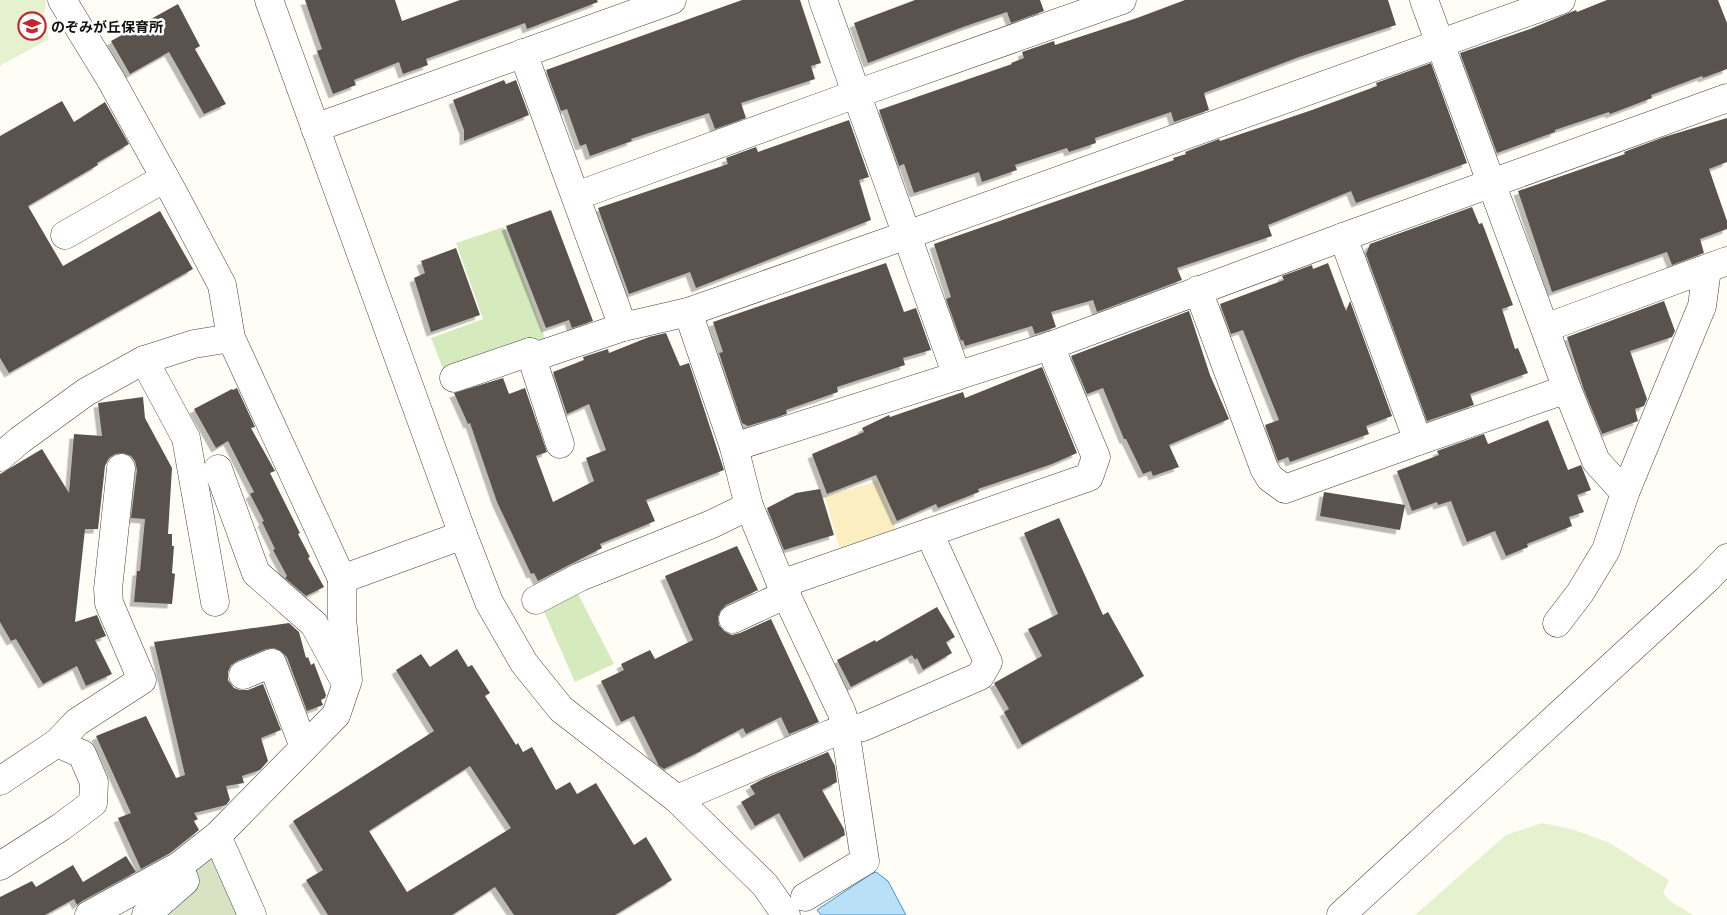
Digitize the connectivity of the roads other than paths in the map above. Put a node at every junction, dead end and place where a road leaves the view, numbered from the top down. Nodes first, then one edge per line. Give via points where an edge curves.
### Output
1 (62, 0) edge
2 (269, 0) edge
3 (672, 0) edge
4 (823, 0) edge
5 (1122, 0) edge
6 (1424, 0) edge
7 (1561, 0) edge
8 (1440, 44) junction
9 (523, 53) junction
10 (856, 94) junction
11 (1727, 98) edge
12 (315, 128) junction
13 (166, 178) junction
14 (1492, 184) junction
15 (576, 196) junction
16 (65, 235) dead end
17 (907, 235) junction
18 (1343, 237) junction
19 (1717, 265) edge
20 (1198, 290) junction
21 (688, 312) junction
22 (624, 327) junction
23 (1545, 328) junction
24 (231, 338) junction
25 (1050, 346) junction
26 (530, 352) junction
27 (144, 360) junction
28 (957, 376) junction
29 (454, 378) dead end
30 (1567, 390) junction
31 (1418, 441) junction
32 (560, 444) dead end
33 (734, 447) junction
34 (0, 457) edge
35 (121, 468) dead end
36 (218, 469) dead end
37 (1625, 493) junction
38 (750, 506) junction
39 (930, 533) junction
40 (463, 534) junction
41 (1727, 558) edge
42 (342, 579) junction
43 (784, 589) junction
44 (536, 600) dead end
45 (215, 602) dead end
46 (733, 619) dead end
47 (1557, 623) dead end
48 (243, 675) dead end
49 (346, 684) junction
50 (846, 729) junction
51 (57, 743) junction
52 (304, 747) junction
53 (0, 781) edge
54 (677, 799) junction
55 (217, 836) junction
56 (0, 866) edge
57 (179, 866) junction
58 (786, 909) edge
59 (88, 915) edge
60 (146, 915) edge
61 (252, 915) edge
62 (1341, 915) edge

1 - 13 street
2 - 12 street
3 - 9 street
4 - 10 street
5 - 10 street
6 - 8 street
7 - 8 street
8 - 14 street
8 - 17 street
9 - 12 street
9 - 15 street
10 - 15 street
10 - 17 street
11 - 14 street
12 - 40 street
13 - 16 street
13 - 24 street via 222,285
14 - 18 street
14 - 23 street
15 - 22 street
17 - 21 street
17 - 28 street
18 - 20 street
18 - 31 street
19 - 23 street
19 - 37 street
20 - 25 street
20 - 31 street via 1264,468 1277,484 1286,489
21 - 22 street
21 - 33 street
22 - 26 street via 537,356
23 - 30 street
24 - 27 street via 194,344
24 - 42 street
25 - 28 street
25 - 39 street via 1096,457 1089,477
26 - 29 street
26 - 32 street
27 - 34 street via 86,392
27 - 45 street via 186,438
28 - 33 street
30 - 31 street
30 - 37 street via 1596,461
33 - 38 street
35 - 51 street via 108,589 110,603 142,680 78,722
36 - 49 street via 256,573 314,624
37 - 47 street via 1606,550
38 - 43 street
38 - 44 street via 580,577
39 - 43 street
39 - 50 street via 988,662 980,676 863,727
40 - 42 street
40 - 54 street via 494,609 524,663 561,709
41 - 62 street
42 - 49 street
43 - 46 street
43 - 50 street via 842,713
48 - 52 street via 272,663
49 - 52 street via 336,715
50 - 54 street
50 - 58 street via 865,861
51 - 53 street
51 - 56 street via 82,754 94,782 93,803
52 - 55 street
54 - 58 street
55 - 57 street
55 - 61 street
57 - 59 street
57 - 60 street via 186,881

